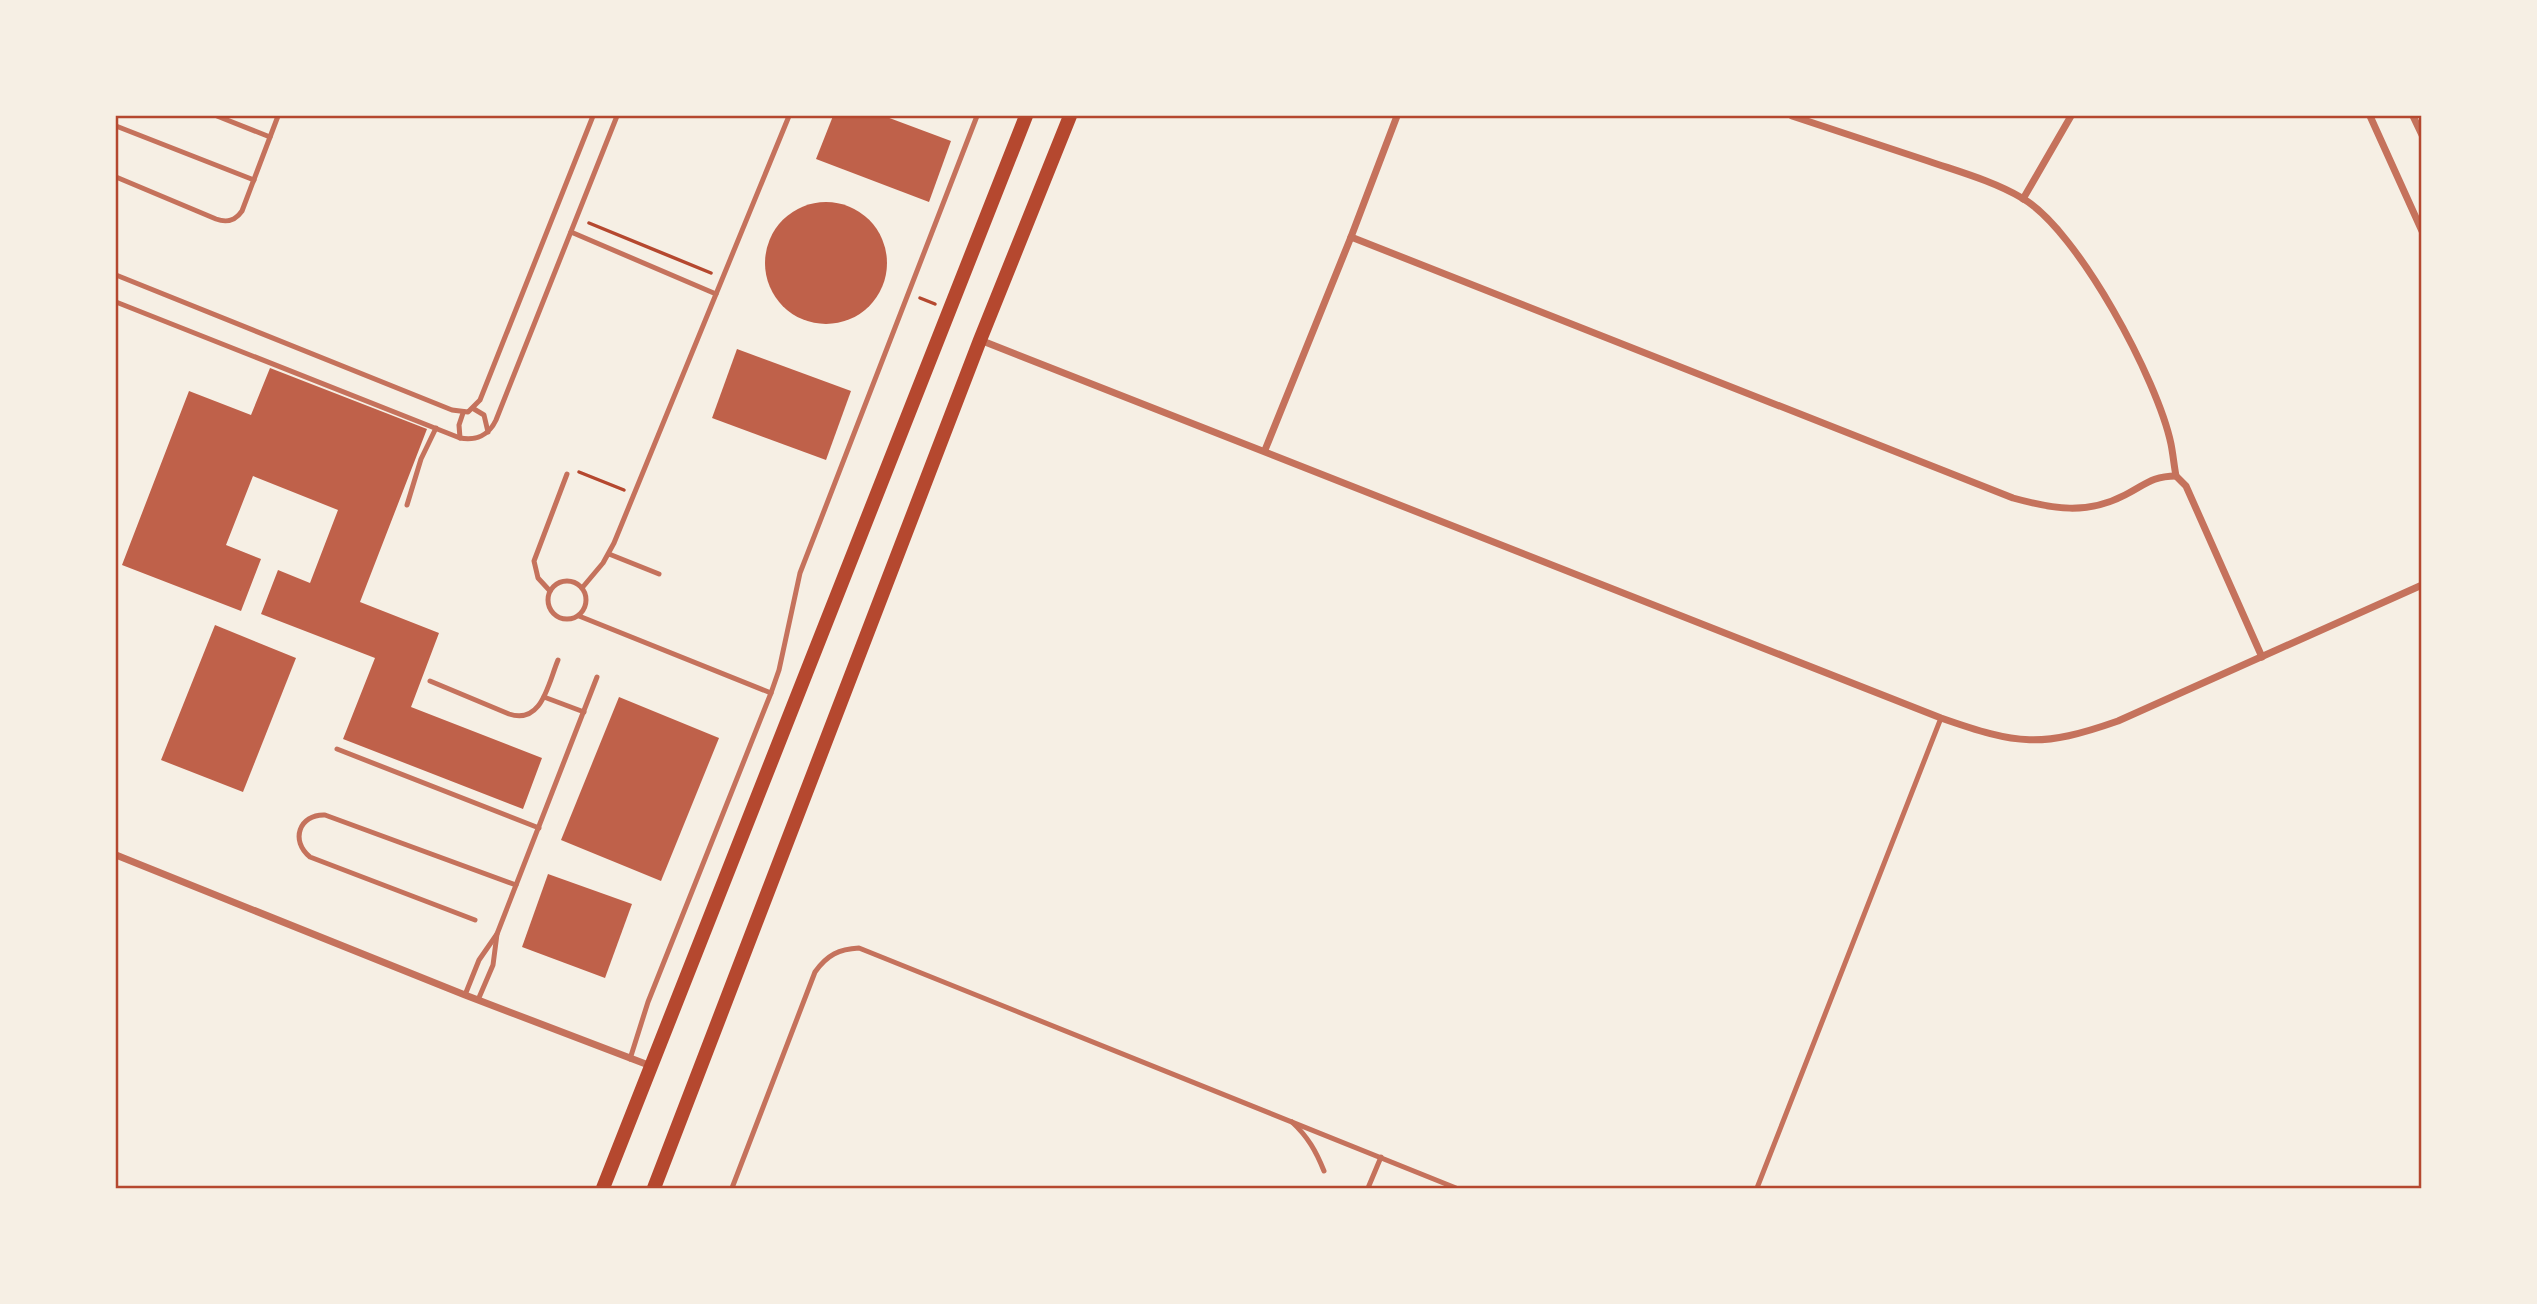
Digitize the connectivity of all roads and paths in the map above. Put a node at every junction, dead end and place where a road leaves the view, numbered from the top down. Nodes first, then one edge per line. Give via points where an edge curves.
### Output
1 (217, 116) edge
2 (278, 116) edge
3 (593, 116) edge
4 (617, 116) edge
5 (789, 116) edge
6 (977, 116) edge
7 (1026, 116) edge
8 (1070, 116) edge
9 (1397, 116) edge
10 (1792, 116) edge
11 (2071, 116) edge
12 (2370, 116) edge
13 (2413, 116) edge
14 (116, 125) edge
15 (2421, 135) edge
16 (271, 137) junction
17 (116, 177) edge
18 (254, 180) junction
19 (2023, 199) junction
20 (593, 212) dead end
21 (2421, 231) edge
22 (571, 232) junction
23 (1352, 237) junction
24 (714, 274) dead end
25 (116, 275) edge
26 (716, 294) junction
27 (908, 294) junction
28 (116, 302) edge
29 (949, 310) junction
30 (980, 340) junction
31 (474, 409) junction
32 (463, 413) junction
33 (436, 428) junction
34 (488, 432) junction
35 (460, 438) junction
36 (1265, 450) junction
37 (567, 474) joint
38 (2176, 476) junction
39 (635, 494) junction
40 (407, 505) dead end
41 (609, 554) junction
42 (659, 574) dead end
43 (2421, 585) edge
44 (582, 589) junction
45 (550, 591) junction
46 (579, 616) junction
47 (2262, 657) junction
48 (558, 660) dead end
49 (597, 677) dead end
50 (430, 681) dead end
51 (771, 693) junction
52 (544, 697) junction
53 (584, 712) junction
54 (1941, 718) junction
55 (337, 749) dead end
56 (539, 828) junction
57 (116, 855) edge
58 (516, 885) junction
59 (475, 920) dead end
60 (497, 934) junction
61 (465, 995) junction
62 (478, 1000) junction
63 (630, 1059) junction
64 (651, 1066) junction
65 (1290, 1120) junction
66 (1381, 1157) junction
67 (1324, 1171) dead end
68 (603, 1188) edge
69 (654, 1188) edge
70 (732, 1188) edge
71 (1368, 1188) edge
72 (1456, 1188) edge
73 (1758, 1188) edge

1 - 16 lane
2 - 16 lane
3 - 31 lane
4 - 22 lane
5 - 26 lane
6 - 27 lane
7 - 29 main road
8 - 30 main road
9 - 23 street
10 - 19 street via 1982,180
11 - 19 street
12 - 21 street
13 - 15 street
14 - 18 lane
16 - 18 lane
17 - 18 lane via 223,221 238,218
19 - 38 street via 2069,240 2089,269 2151,386 2171,443
20 - 24 path via 589,223
22 - 26 lane
22 - 34 lane
23 - 36 street
23 - 38 street via 2013,498 2050,508 2086,508 2123,497 2160,476
25 - 32 lane
26 - 39 lane
27 - 29 path
27 - 51 lane via 800,573
28 - 33 lane
29 - 64 main road
30 - 36 street
30 - 69 main road
31 - 32 lane
31 - 34 lane via 484,415
32 - 35 lane
33 - 35 lane
33 - 40 lane
34 - 35 lane via 475,439
36 - 54 street
37 - 39 path via 570,468
37 - 45 lane via 534,561 538,578
38 - 47 street via 2186,486
39 - 41 lane
41 - 42 lane
41 - 44 lane
43 - 47 street
44 - 45 lane via 576,583 562,582
44 - 46 lane via 586,603
45 - 46 lane via 548,606 557,617
46 - 51 lane
47 - 54 street via 2118,721 2067,738 2002,738
48 - 52 lane
49 - 53 lane
50 - 52 lane via 522,717 533,713
51 - 63 lane via 648,1002
52 - 53 lane
53 - 56 lane
54 - 73 lane
55 - 56 lane
56 - 58 lane
57 - 61 street
58 - 59 lane via 325,815 311,817 301,826 300,847 310,857
58 - 60 lane
60 - 61 lane via 479,960
60 - 62 lane via 493,965
61 - 62 street
62 - 63 street
63 - 64 street
64 - 68 main road
65 - 66 lane
65 - 67 lane via 1311,1143
65 - 70 lane via 872,952 846,949 823,961 816,972
66 - 71 lane
66 - 72 lane

